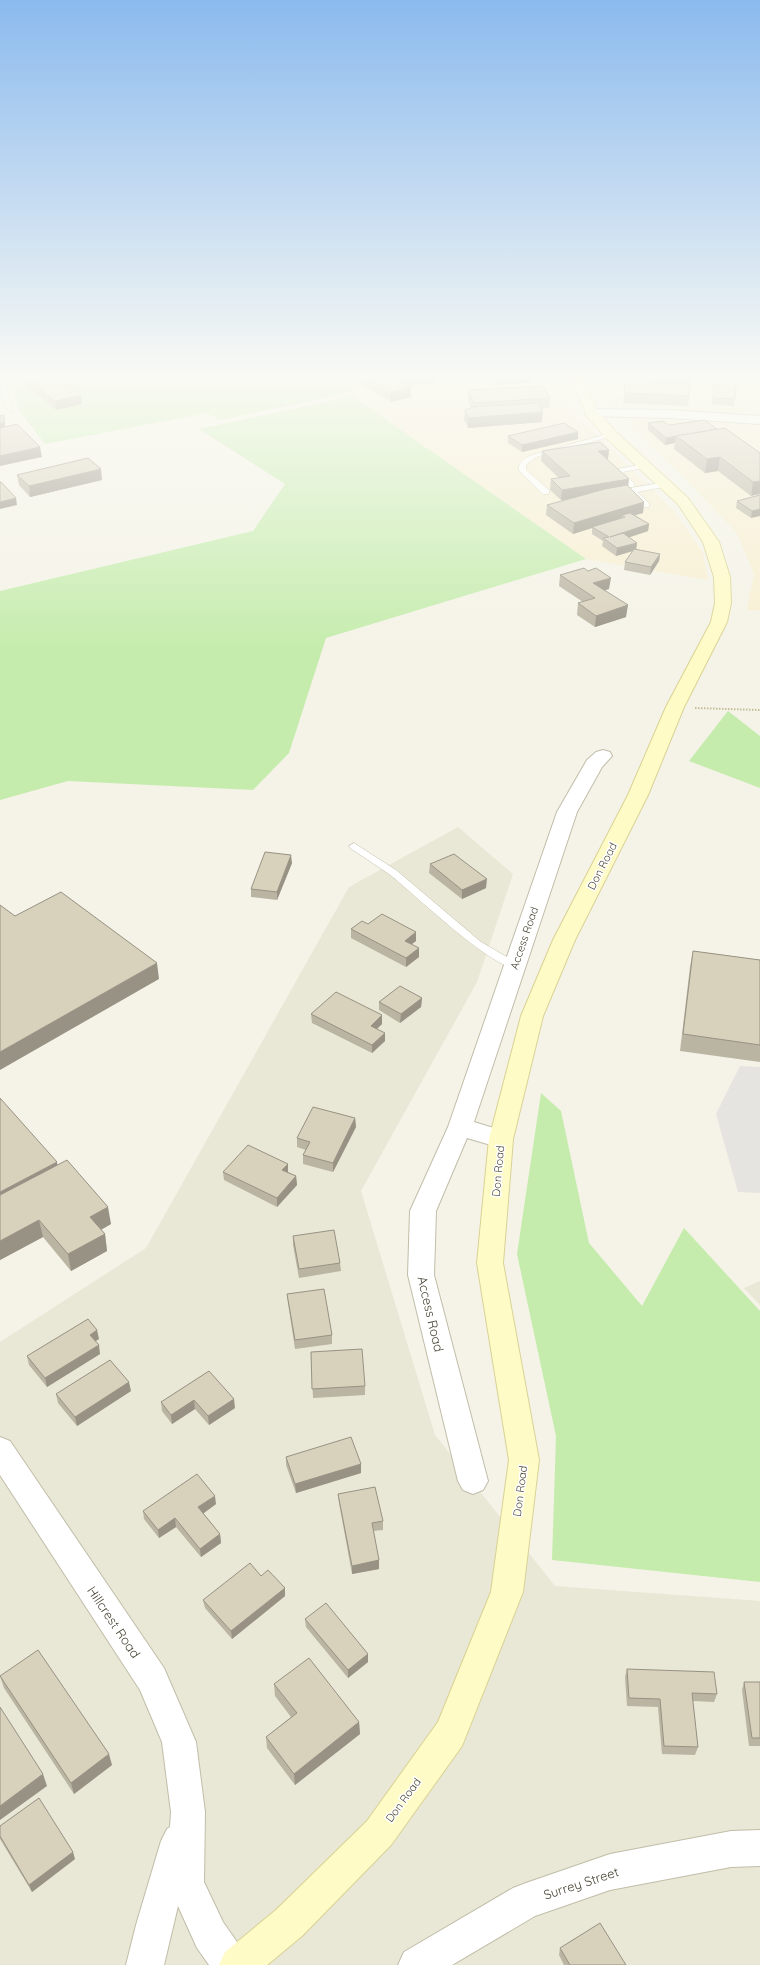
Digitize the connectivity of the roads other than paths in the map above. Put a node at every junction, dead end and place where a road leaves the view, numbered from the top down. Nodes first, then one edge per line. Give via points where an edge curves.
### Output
1 (522, 467) edge
2 (642, 467) edge
3 (647, 467) edge
4 (666, 484) junction
5 (631, 485) dead end
6 (546, 492) dead end
7 (646, 505) dead end
8 (602, 756) dead end
9 (354, 846) dead end
10 (515, 966) junction
11 (460, 1127) junction
12 (501, 1139) junction
13 (0, 1450) edge
14 (473, 1481) dead end
15 (188, 1812) junction
16 (760, 1848) edge
17 (145, 1965) edge
18 (231, 1965) edge
19 (238, 1965) edge
20 (417, 1965) edge

1 - 6 lane via 523,471
2 - 5 lane via 619,472
3 - 4 main road, Don Road
4 - 7 lane via 634,490 633,492
4 - 12 main road, Don Road via 683,501 711,542 722,577 723,603 719,622 675,707 638,795 564,940 532,1016
8 - 10 street, Access Road via 594,764 567,812
9 - 10 lane via 392,872 477,944
10 - 11 street, Access Road
11 - 12 street
11 - 14 street, Access Road via 423,1211 421,1275
12 - 19 main road, Don Road via 490,1263 524,1460 507,1592 450,1734 392,1815 379,1833 289,1923
13 - 15 street, Hillcrest Road via 152,1679 179,1742
15 - 17 street, Hillcrest Road via 154,1925
15 - 18 street, Hillcrest Road via 186,1884 210,1935
16 - 20 street, Surrey Street via 731,1849 610,1872 526,1901

